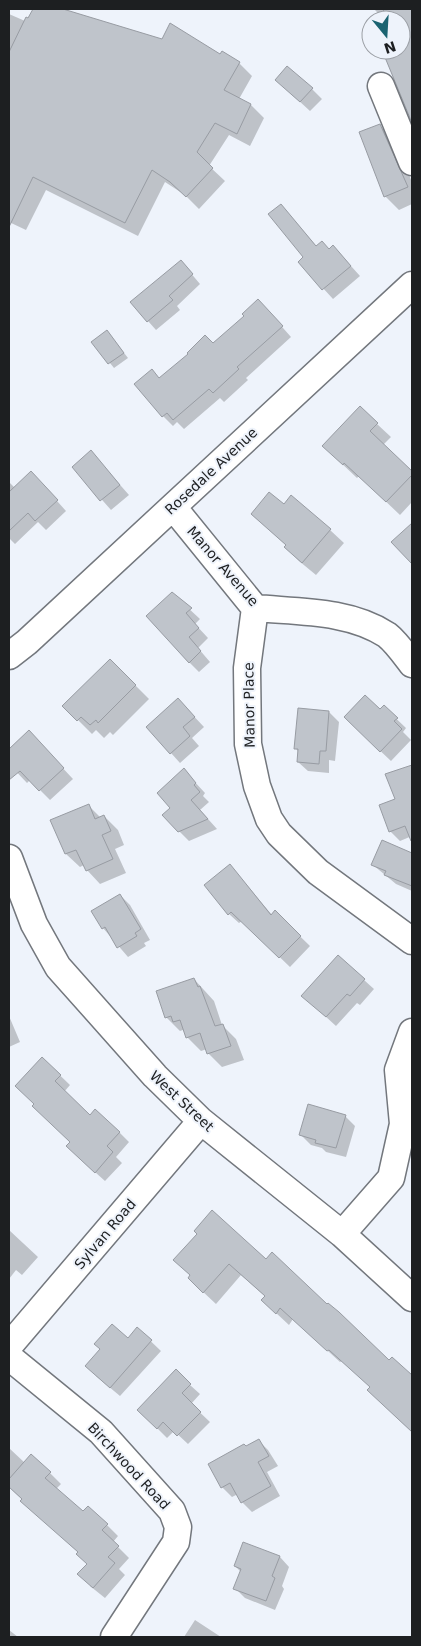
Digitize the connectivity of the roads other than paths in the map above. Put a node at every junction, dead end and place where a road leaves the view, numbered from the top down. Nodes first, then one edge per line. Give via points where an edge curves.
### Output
1 (380, 86) dead end
2 (412, 162) edge
3 (412, 285) edge
4 (173, 507) junction
5 (255, 608) junction
6 (9, 656) edge
7 (412, 664) edge
8 (9, 858) edge
9 (412, 941) edge
10 (412, 1032) edge
11 (201, 1121) junction
12 (342, 1234) junction
13 (412, 1298) edge
14 (9, 1346) edge
15 (9, 1356) edge
16 (114, 1637) edge

1 - 2 street
3 - 4 street, Rosedale Avenue
4 - 5 street, Manor Avenue
4 - 6 street, Rosedale Avenue
5 - 7 street, Manor Avenue via 356,620 388,636
5 - 9 street, Manor Place via 247,668 248,744 257,786 269,819 318,872
8 - 11 street, West Street via 34,924 58,967 155,1076
10 - 12 street via 398,1070 403,1124 391,1178
11 - 12 street, West Street
11 - 14 street, Sylvan Road
12 - 13 street, West Street
15 - 16 street, Birchwood Road via 101,1432 172,1511 176,1521 176,1542

